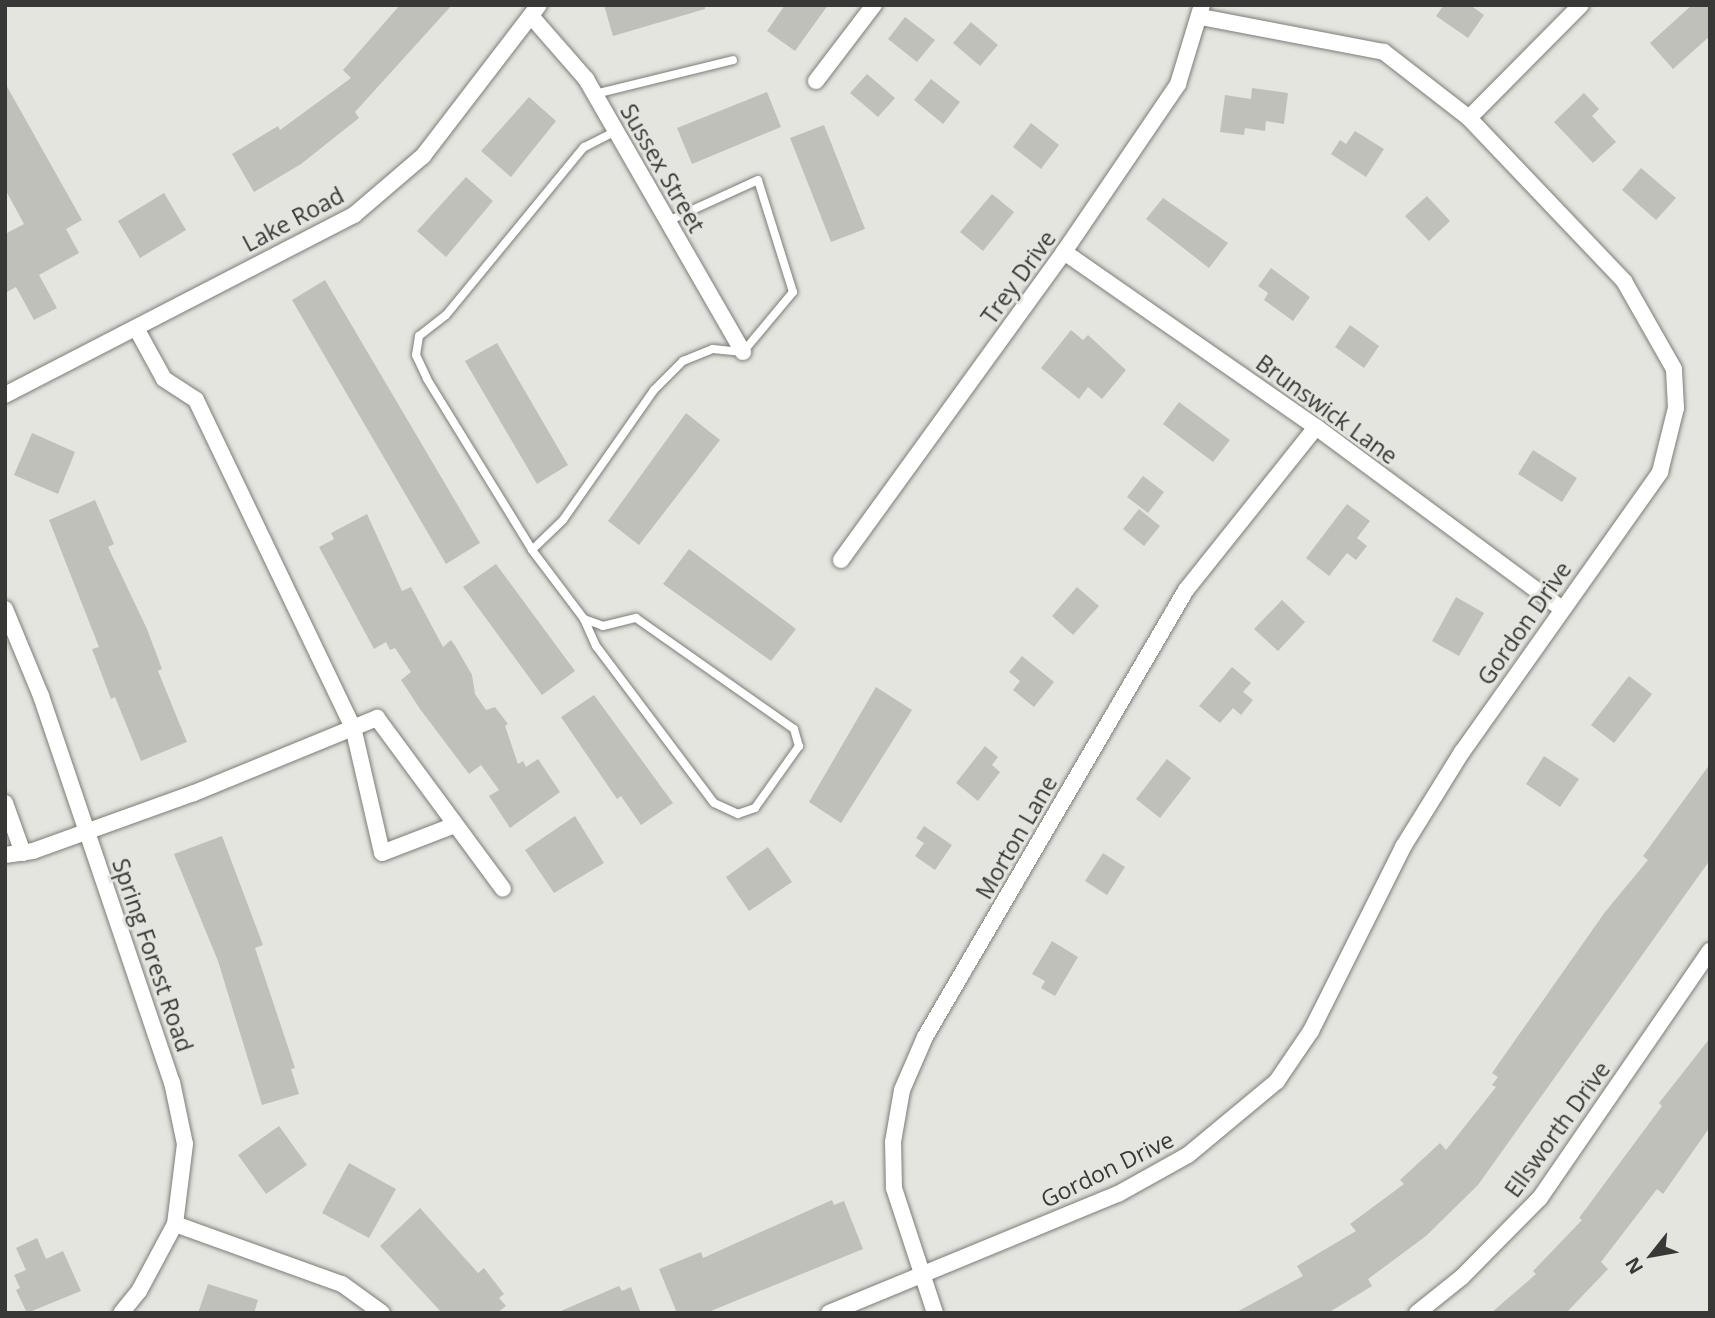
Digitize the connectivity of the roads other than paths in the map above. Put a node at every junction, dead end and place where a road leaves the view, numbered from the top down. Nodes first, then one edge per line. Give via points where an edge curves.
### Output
1 (874, 5) edge
2 (1581, 5) edge
3 (535, 11) edge
4 (1201, 11) edge
5 (733, 60) dead end
6 (816, 81) dead end
7 (595, 94) junction
8 (1469, 118) junction
9 (616, 131) junction
10 (667, 221) junction
11 (1064, 252) junction
12 (136, 328) junction
13 (743, 352) junction
14 (5, 395) edge
15 (1316, 427) junction
16 (532, 550) junction
17 (841, 561) dead end
18 (1561, 608) junction
19 (5, 609) edge
20 (584, 619) junction
21 (353, 727) junction
22 (5, 803) edge
23 (455, 825) junction
24 (86, 832) junction
25 (23, 852) junction
26 (5, 855) edge
27 (503, 889) dead end
28 (1710, 951) edge
29 (175, 1224) junction
30 (920, 1275) junction
31 (121, 1313) edge
32 (382, 1313) edge
33 (829, 1313) edge
34 (935, 1313) edge
35 (1417, 1313) edge

1 - 6 street
2 - 8 street
3 - 7 street, Sussex Street
3 - 12 street, Lake Road via 423,156 354,215
4 - 8 street, Gordon Drive via 1384,51
4 - 11 street, Trey Drive via 1178,84
5 - 7 lane
7 - 9 street, Sussex Street
8 - 18 street, Gordon Drive via 1624,281 1674,369 1676,408 1660,472
9 - 10 street, Sussex Street
9 - 16 lane via 584,147 446,315 419,336 416,355 427,379
10 - 13 street, Sussex Street
10 - 13 lane via 758,180 793,292
11 - 15 street, Brunswick Lane
11 - 17 street, Trey Drive
12 - 14 street, Lake Road
12 - 21 street via 164,379 196,400
13 - 16 lane via 713,349 683,361 654,390 563,520
15 - 18 street, Brunswick Lane
15 - 30 street, Morton Lane via 1186,590 925,1037 902,1090 892,1142 894,1188
16 - 20 lane
18 - 30 street, Gordon Drive via 1403,847 1317,1019 1277,1082 1232,1123 1177,1162 1118,1194
19 - 24 street, Spring Forest Road via 41,696
20 - 20 lane via 603,626 636,618 794,729 799,746 755,808 738,814 714,803 596,646
21 - 23 street via 377,718
21 - 23 street via 382,853
21 - 24 street
22 - 25 street
23 - 27 street
24 - 25 street
24 - 29 street, Spring Forest Road via 172,1082 185,1144
25 - 26 street
28 - 35 street, Ellsworth Drive via 1540,1198 1462,1277
29 - 31 street, Spring Forest Road via 139,1291
29 - 32 street via 342,1284
30 - 33 street, Gordon Drive
30 - 34 street, Morton Lane

